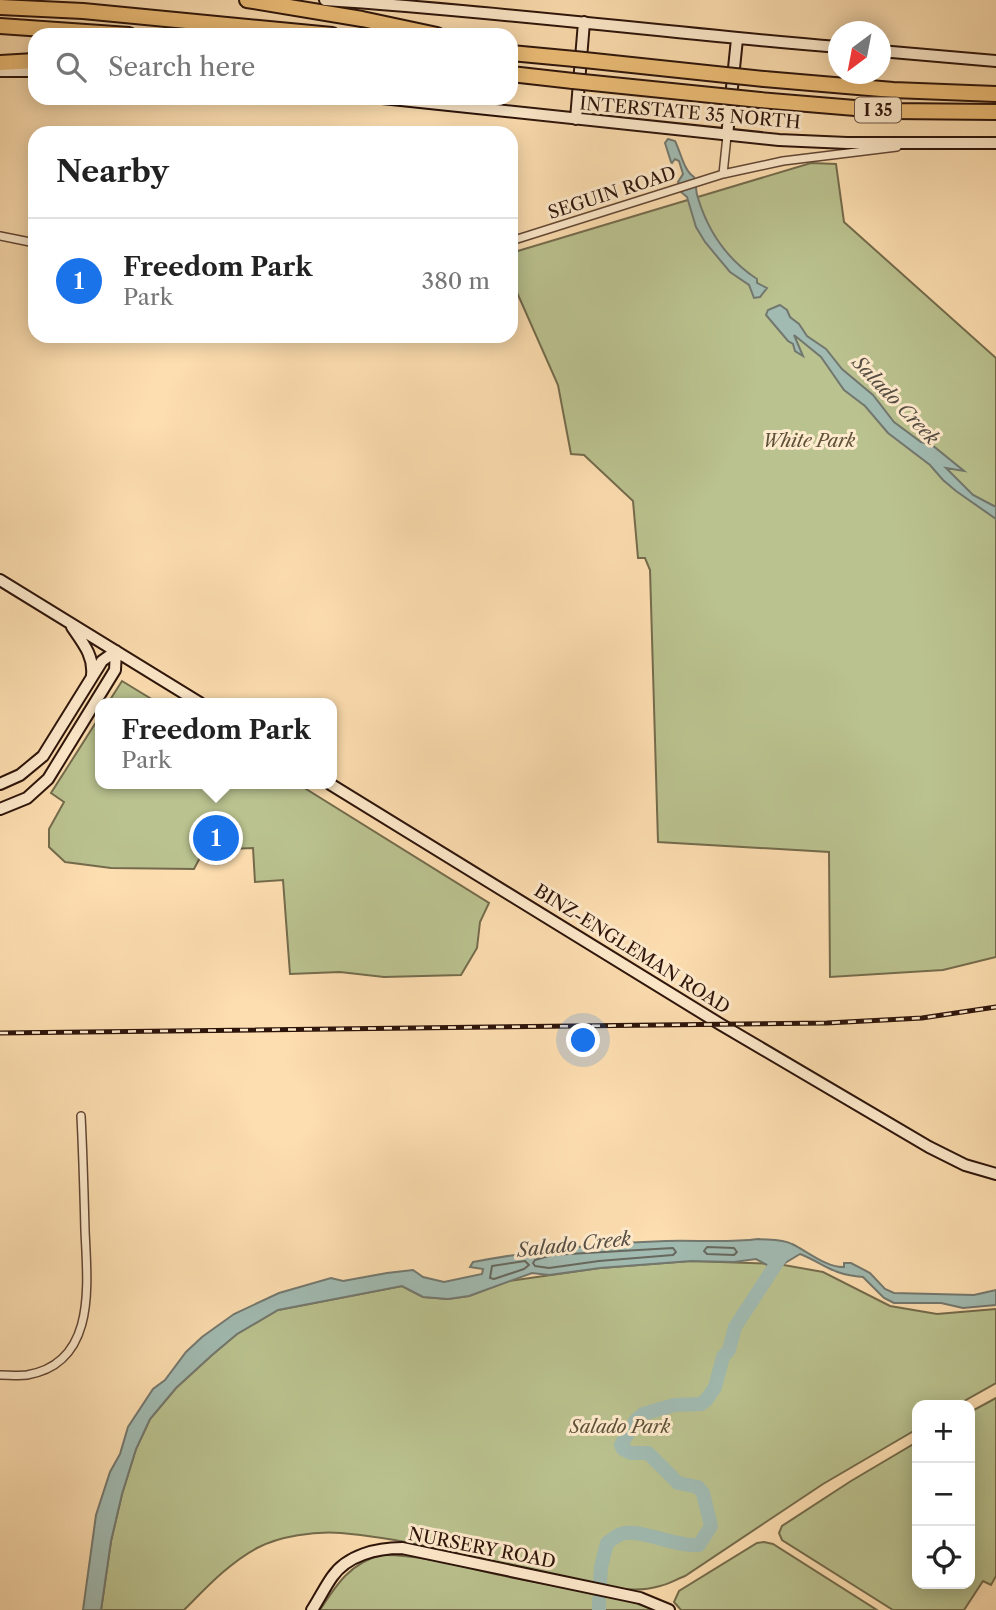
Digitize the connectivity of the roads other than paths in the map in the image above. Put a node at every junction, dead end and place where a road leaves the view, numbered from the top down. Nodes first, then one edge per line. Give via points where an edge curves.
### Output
1 (247, 0) edge
2 (325, 0) edge
3 (0, 7) edge
4 (584, 22) junction
5 (0, 26) edge
6 (29, 28) edge
7 (260, 28) edge
8 (405, 28) edge
9 (737, 39) junction
10 (828, 46) edge
11 (518, 52) edge
12 (891, 52) edge
13 (28, 61) edge
14 (996, 61) edge
15 (0, 63) edge
16 (0, 71) edge
17 (28, 72) edge
18 (518, 75) edge
19 (996, 85) edge
20 (893, 90) junction
21 (996, 94) edge
22 (447, 105) edge
23 (996, 113) edge
24 (576, 119) junction
25 (727, 136) junction
26 (939, 143) junction
27 (996, 143) edge
28 (723, 174) junction
29 (0, 236) edge
30 (518, 240) edge
31 (28, 242) edge
32 (0, 580) edge
33 (68, 622) junction
34 (116, 651) junction
35 (91, 678) junction
36 (97, 698) edge
37 (192, 698) edge
38 (95, 701) edge
39 (0, 784) edge
40 (337, 788) edge
41 (0, 809) edge
42 (81, 1116) dead end
43 (996, 1174) edge
44 (0, 1375) edge
45 (312, 1610) edge
46 (669, 1610) edge

1 - 8 highway
2 - 4 street
3 - 7 highway
4 - 9 street
4 - 24 street
5 - 6 highway
9 - 10 street
9 - 25 street
11 - 20 highway, I 35, bridge
12 - 14 street
13 - 15 highway
16 - 17 street
18 - 23 highway, I 35, bridge via 891,111
19 - 20 highway
20 - 21 highway, I 35
22 - 24 street, INTERSTATE 35 NORTH
24 - 25 street, INTERSTATE 35 NORTH
25 - 26 street, INTERSTATE 35 NORTH
25 - 28 street
26 - 27 street, INTERSTATE 35 NORTH
26 - 28 street, SEGUIN ROAD via 783,160
28 - 30 street, SEGUIN ROAD
29 - 31 street
32 - 33 street
33 - 34 street
33 - 35 street via 90,656
34 - 35 street
34 - 36 street via 114,670
34 - 37 street
35 - 39 street via 43,756
38 - 41 street via 48,779 26,798
40 - 43 street, BINZ-ENGLEMAN ROAD via 917,1140 965,1165
42 - 44 street via 87,1289 82,1329 58,1362 27,1375
45 - 46 street, NURSERY ROAD via 334,1574 348,1562 393,1548 640,1598

